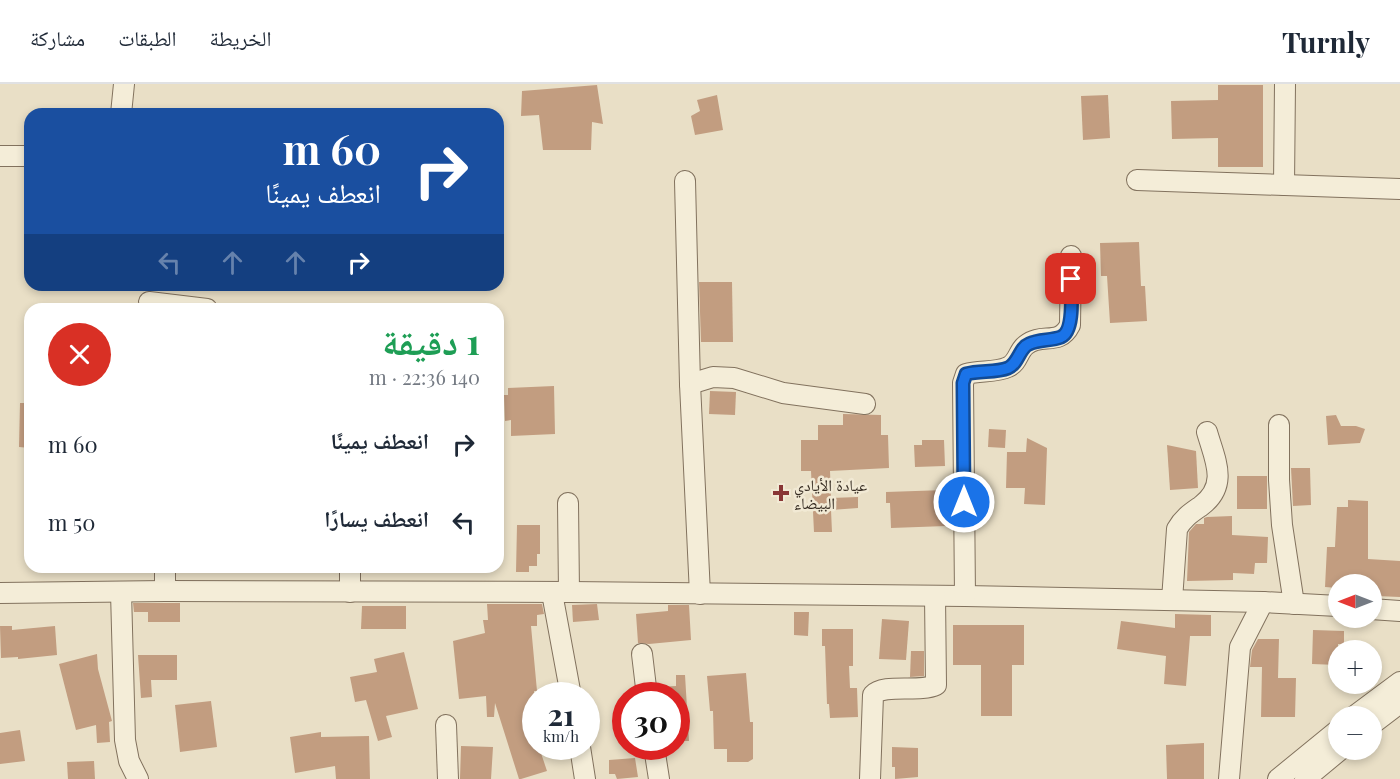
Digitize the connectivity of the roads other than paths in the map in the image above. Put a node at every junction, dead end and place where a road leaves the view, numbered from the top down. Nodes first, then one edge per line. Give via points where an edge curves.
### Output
1 (124, 84) edge
2 (1285, 84) edge
3 (122, 108) edge
4 (0, 156) edge
5 (24, 156) edge
6 (1137, 180) dead end
7 (685, 181) dead end
8 (1284, 185) junction
9 (1400, 189) edge
10 (1071, 256) dead end
11 (690, 384) junction
12 (865, 404) dead end
13 (1279, 425) dead end
14 (1207, 432) dead end
15 (568, 503) dead end
16 (165, 573) edge
17 (350, 573) edge
18 (165, 591) junction
19 (121, 592) junction
20 (350, 592) junction
21 (561, 592) junction
22 (0, 593) edge
23 (700, 594) junction
24 (935, 596) junction
25 (965, 596) junction
26 (1172, 600) junction
27 (1263, 602) junction
28 (1294, 604) junction
29 (1328, 606) edge
30 (1382, 610) edge
31 (1400, 611) edge
32 (642, 654) dead end
33 (570, 682) edge
34 (645, 682) edge
35 (1400, 682) edge
36 (1400, 702) edge
37 (1368, 706) edge
38 (1382, 716) edge
39 (446, 726) dead end
40 (1328, 738) edge
41 (582, 760) edge
42 (656, 760) edge
43 (1328, 760) edge
44 (138, 779) edge
45 (448, 779) edge
46 (585, 779) edge
47 (659, 779) edge
48 (870, 779) edge
49 (1228, 779) edge
50 (1278, 779) edge
51 (1305, 779) edge

1 - 3 street
2 - 8 street
4 - 5 street
6 - 8 street
7 - 11 street
8 - 9 street
10 - 25 street via 1070,325 1066,334 1026,345 1008,368 966,374 963,383
11 - 12 street via 713,377 734,378 783,393
11 - 23 street
13 - 28 street via 1282,525
14 - 26 street via 1219,473 1208,501 1181,521 1177,529
15 - 21 street
16 - 18 street
17 - 20 street
18 - 19 street
18 - 20 street
19 - 22 street
19 - 44 street via 125,740
20 - 21 street
21 - 23 street
21 - 33 street
23 - 24 street
24 - 25 street
24 - 48 street via 936,685 880,690 873,695
25 - 26 street
26 - 27 street
27 - 28 street
27 - 49 street via 1240,647
28 - 29 street
30 - 31 street
32 - 34 street
35 - 37 street
36 - 38 street
39 - 45 street
40 - 50 street
41 - 46 street
42 - 47 street
43 - 51 street

